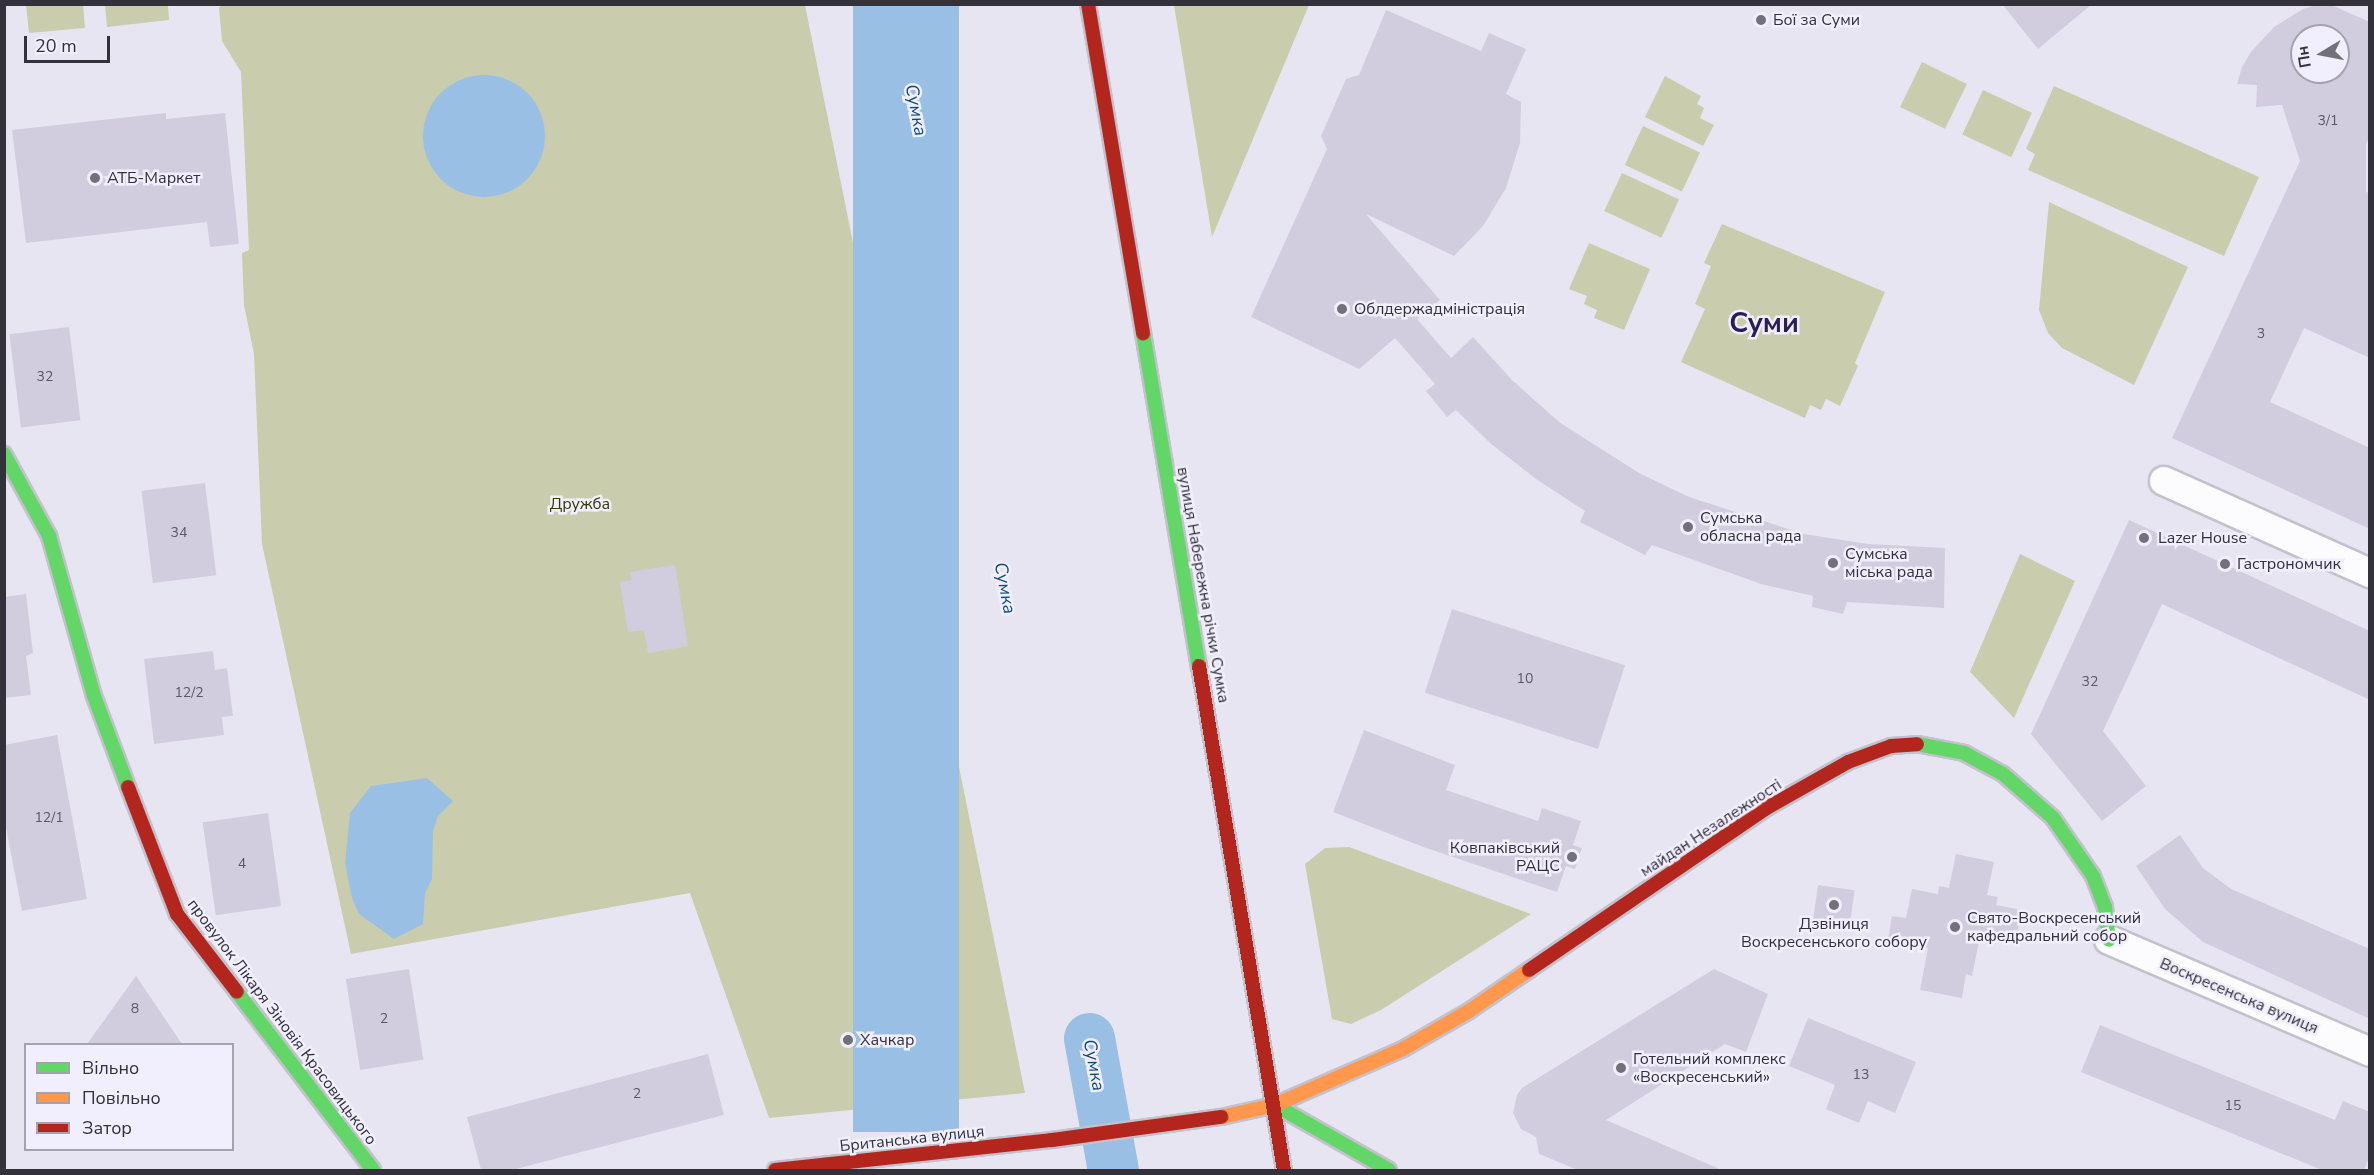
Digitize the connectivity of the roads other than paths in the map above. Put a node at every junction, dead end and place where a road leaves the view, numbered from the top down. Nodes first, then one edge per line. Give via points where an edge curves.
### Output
1 (1088, 4) edge
2 (4, 454) edge
3 (2164, 481) dead end
4 (2370, 573) edge
5 (2109, 940) joint
6 (2370, 1052) edge
7 (1275, 1105) junction
8 (373, 1170) edge
9 (775, 1170) edge
10 (1284, 1170) edge
11 (1389, 1170) edge

1 - 7 street, вулиця Набережна річки Сумка
2 - 8 street, провулок Лікаря Зіновія Красовицького via 49,536 94,696 177,914
3 - 4 street
5 - 6 street, Воскресенська вулиця
5 - 7 street, майдан Незалежності via 2105,907 2093,876 2053,818 2003,774 1964,753 1925,744 1891,746 1848,762 1765,809 1469,1011 1403,1049
7 - 9 street, Британська вулиця via 1207,1120
7 - 10 street, вулиця Набережна річки Сумка
7 - 11 street

